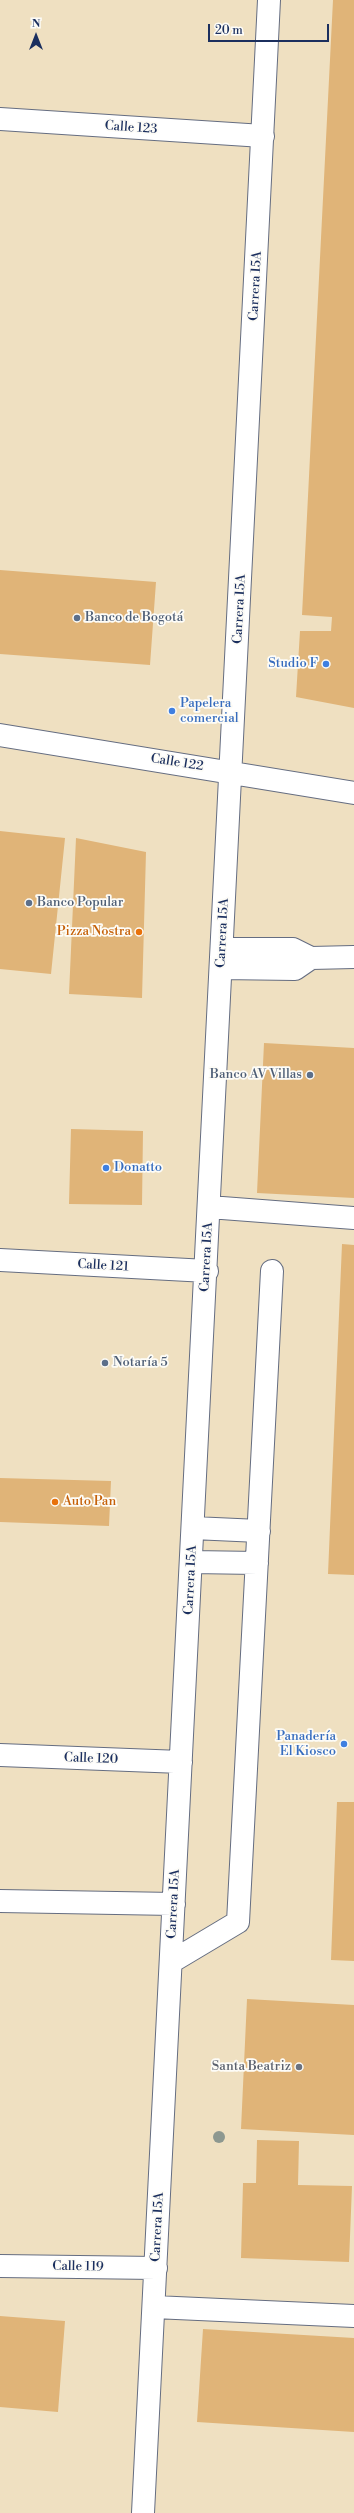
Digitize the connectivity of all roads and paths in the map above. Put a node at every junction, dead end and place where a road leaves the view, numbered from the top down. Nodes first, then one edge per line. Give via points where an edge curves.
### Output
1 (270, 0) edge
2 (0, 119) edge
3 (263, 136) junction
4 (0, 735) edge
5 (231, 772) junction
6 (354, 793) edge
7 (354, 957) edge
8 (222, 958) junction
9 (209, 1207) junction
10 (354, 1218) edge
11 (0, 1260) edge
12 (207, 1271) junction
13 (272, 1271) dead end
14 (193, 1528) junction
15 (259, 1530) junction
16 (192, 1562) junction
17 (257, 1563) junction
18 (0, 1755) edge
19 (181, 1762) junction
20 (0, 1901) edge
21 (174, 1904) junction
22 (171, 1962) junction
23 (0, 2266) edge
24 (156, 2268) junction
25 (154, 2307) junction
26 (354, 2316) edge
27 (143, 2513) edge

1 - 3 street, Carrera 15A
2 - 3 street, Calle 123
3 - 5 street, Carrera 15A
4 - 5 street, Calle 122
5 - 6 street, Calle 122
5 - 8 street, Carrera 15A
7 - 8 street via 311,958 295,969
8 - 9 street, Carrera 15A
9 - 10 street
9 - 12 street, Carrera 15A
11 - 12 street, Calle 121
12 - 14 street, Carrera 15A
13 - 15 street
14 - 15 street
14 - 16 street, Carrera 15A
15 - 17 street
16 - 17 street
16 - 19 street, Carrera 15A
17 - 22 street via 238,1922
18 - 19 street, Calle 120
19 - 21 street, Carrera 15A
20 - 21 street
21 - 22 street, Carrera 15A
22 - 24 street, Carrera 15A
23 - 24 street, Calle 119
24 - 25 street, Carrera 15A
25 - 26 street
25 - 27 street, Carrera 15A

